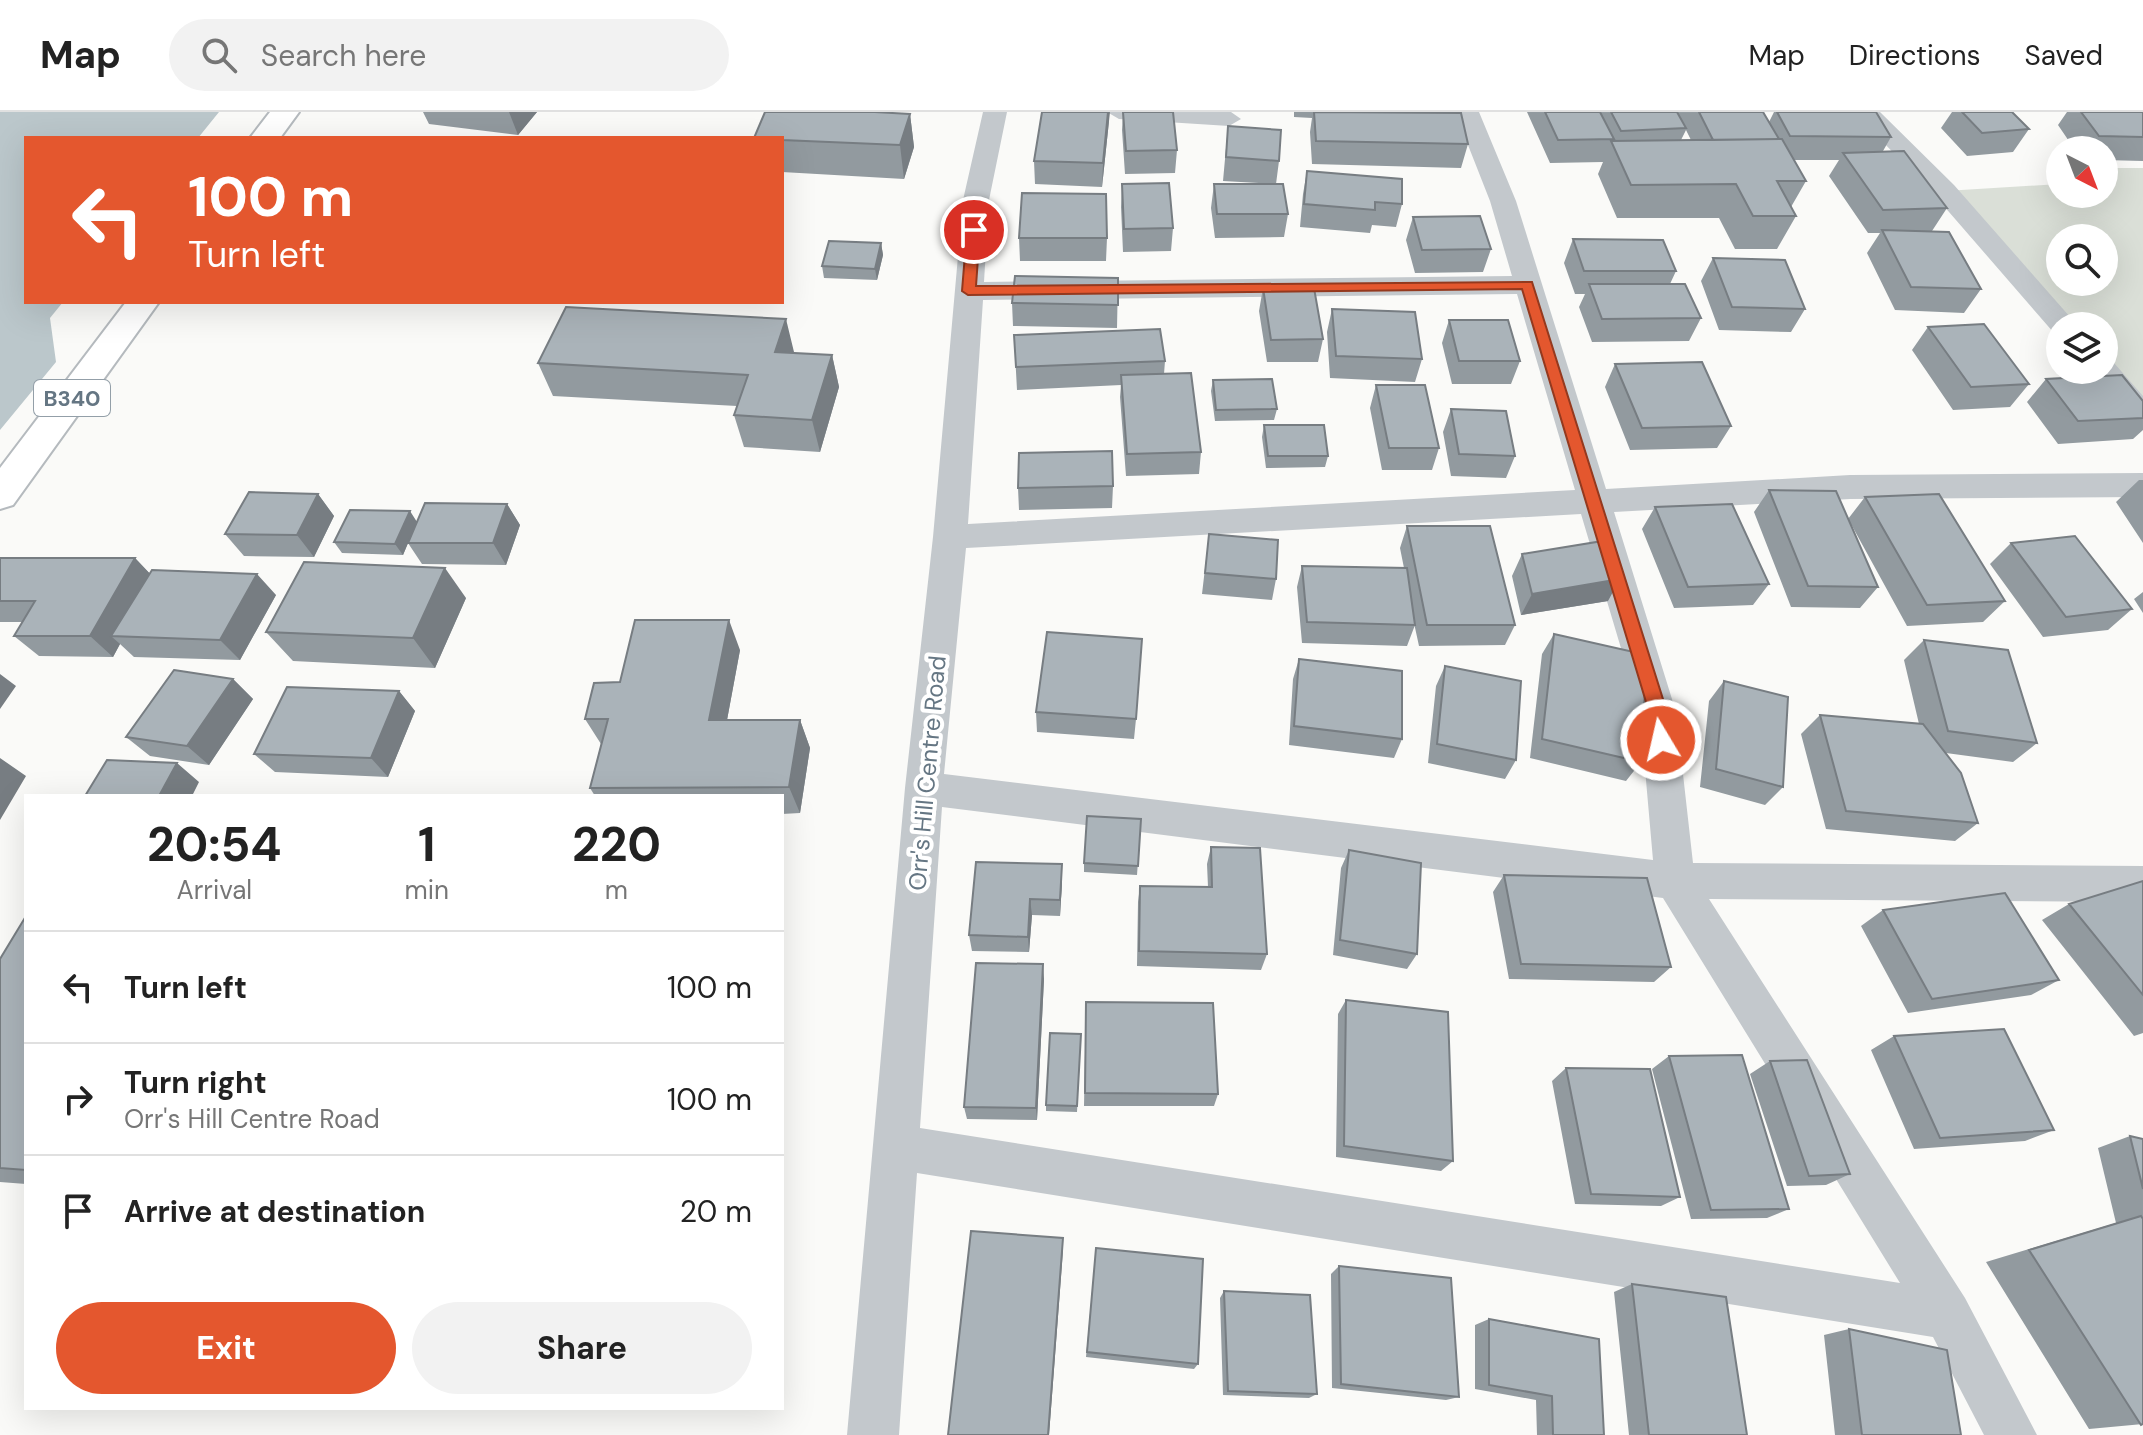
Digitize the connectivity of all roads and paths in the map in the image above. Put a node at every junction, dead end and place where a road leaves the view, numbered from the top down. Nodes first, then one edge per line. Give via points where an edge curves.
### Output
1 (285, 112) edge
2 (995, 112) edge
3 (1119, 112) edge
4 (1467, 112) edge
5 (1866, 112) edge
6 (1229, 119) dead end
7 (267, 136) edge
8 (1528, 285) junction
9 (968, 291) junction
10 (142, 304) edge
11 (2052, 312) edge
12 (2115, 384) edge
13 (2143, 415) edge
14 (2143, 485) edge
15 (0, 495) edge
16 (1597, 504) junction
17 (950, 537) junction
18 (924, 788) junction
19 (1675, 881) junction
20 (2143, 884) edge
21 (897, 1147) junction
22 (1948, 1315) junction
23 (873, 1435) edge
24 (2011, 1435) edge

1 - 7 main road
2 - 9 street, Orr's Hill Centre Road via 976,200
3 - 6 street
4 - 8 street via 1503,201
5 - 11 street via 1945,191
8 - 9 street
8 - 16 street
9 - 17 street, Orr's Hill Centre Road
10 - 15 main road, B340
12 - 13 street
14 - 16 street via 1850,487
16 - 17 street
16 - 19 street via 1658,712
17 - 18 street, Orr's Hill Centre Road
18 - 19 street
18 - 21 street, Orr's Hill Centre Road
19 - 20 street
19 - 22 street
21 - 22 street
21 - 23 street, Orr's Hill Centre Road
22 - 24 street

